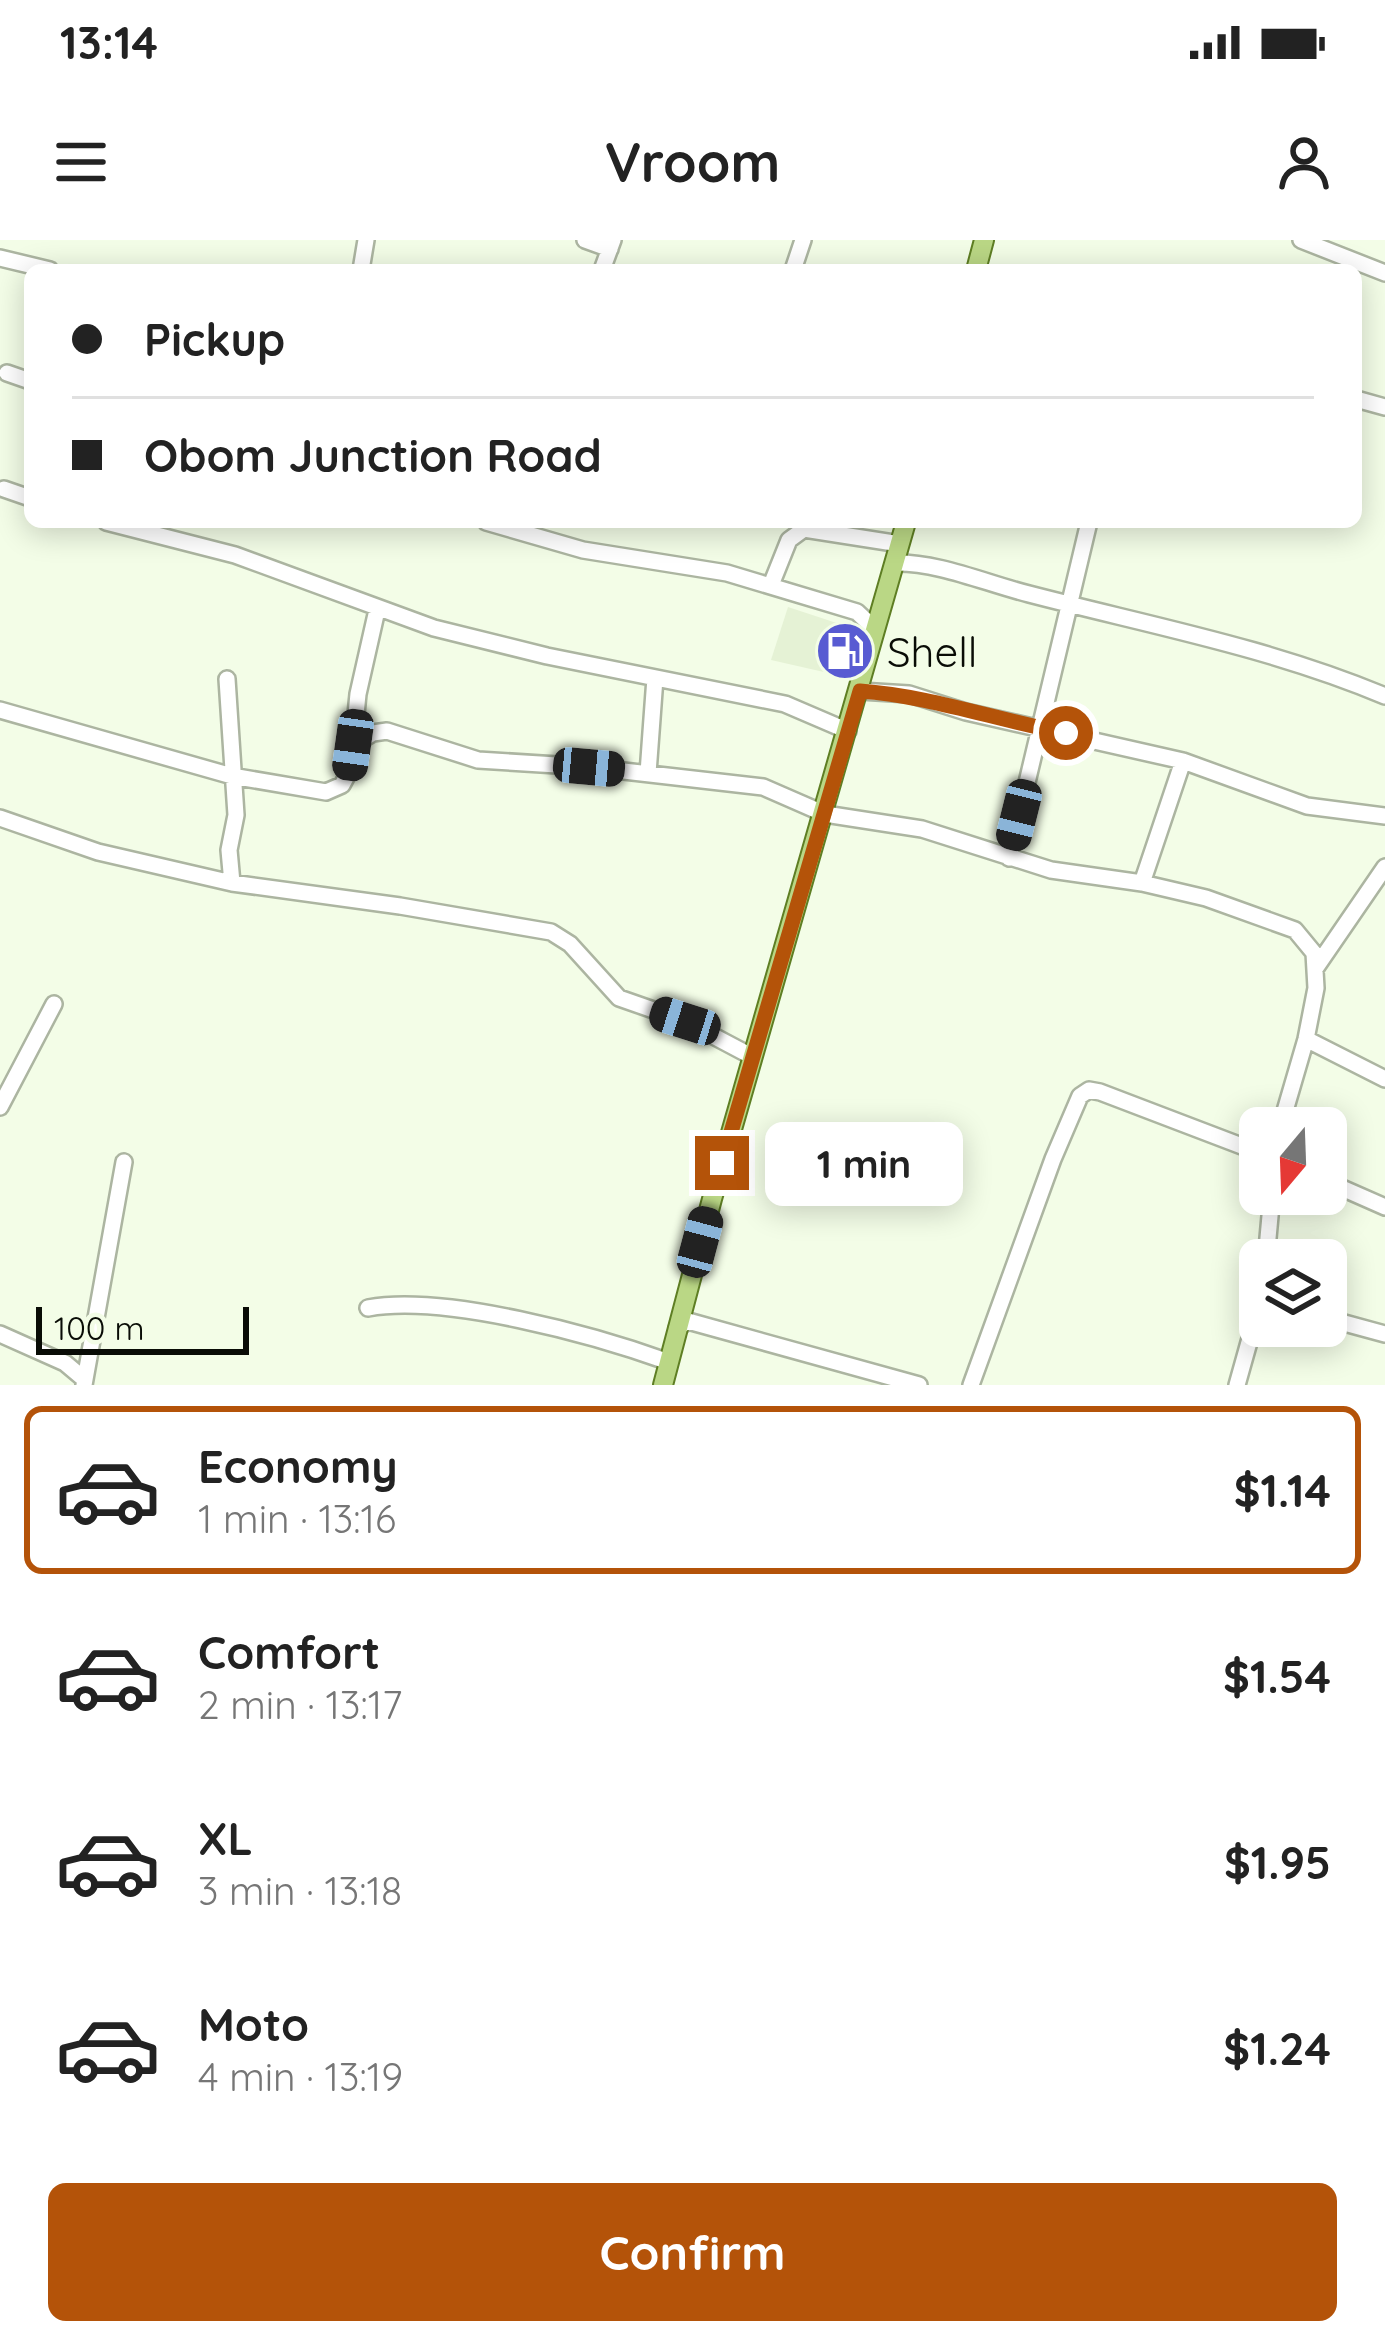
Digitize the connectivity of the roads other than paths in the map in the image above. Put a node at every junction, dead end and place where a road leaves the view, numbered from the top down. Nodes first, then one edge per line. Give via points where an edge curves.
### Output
1 (585, 240) edge
2 (1301, 240) edge
3 (611, 244) edge
4 (1385, 273) edge
5 (7, 373) dead end
6 (24, 379) edge
7 (4, 489) dead end
8 (24, 496) edge
9 (129, 528) edge
10 (507, 528) edge
11 (904, 528) edge
12 (1088, 528) edge
13 (897, 554) junction
14 (771, 585) junction
15 (1070, 603) junction
16 (377, 610) junction
17 (874, 628) junction
18 (655, 678) junction
19 (226, 679) dead end
20 (860, 691) junction
21 (1385, 696) edge
22 (0, 710) edge
23 (1040, 728) junction
24 (848, 730) junction
25 (353, 745) junction
26 (1183, 761) junction
27 (648, 773) junction
28 (232, 776) junction
29 (825, 814) junction
30 (1385, 816) edge
31 (0, 818) edge
32 (1009, 858) junction
33 (1385, 867) edge
34 (232, 883) junction
35 (1142, 884) junction
36 (1315, 969) junction
37 (54, 1004) dead end
38 (1306, 1040) junction
39 (754, 1057) junction
40 (1385, 1079) edge
41 (0, 1107) edge
42 (1286, 1107) edge
43 (1239, 1145) edge
44 (124, 1162) dead end
45 (1347, 1190) edge
46 (1385, 1207) edge
47 (368, 1308) dead end
48 (1347, 1324) edge
49 (677, 1328) junction
50 (0, 1334) edge
51 (1385, 1334) edge
52 (1248, 1347) edge
53 (669, 1362) junction
54 (84, 1382) edge
55 (663, 1385) edge
56 (919, 1385) edge
57 (971, 1385) edge
58 (1238, 1385) edge

1 - 3 street
2 - 4 street
5 - 6 street
7 - 8 street
9 - 16 street via 235,555
10 - 14 street
11 - 13 main road
12 - 15 street
13 - 14 street via 804,529 789,540
13 - 15 street
13 - 17 main road
14 - 17 street via 857,611
15 - 21 street
15 - 23 street
16 - 18 street
16 - 25 street
17 - 20 main road
18 - 24 street via 785,704
18 - 27 street
19 - 28 street
20 - 23 street via 909,694
20 - 24 main road
22 - 28 street
23 - 26 street
23 - 32 street
24 - 29 main road
25 - 27 street via 387,731 478,760
25 - 28 street via 349,772 335,790
26 - 30 street via 1307,806
26 - 35 street
27 - 29 street via 763,787
28 - 34 street
29 - 32 street via 922,829
29 - 39 main road
31 - 34 street via 98,852
32 - 35 street
33 - 36 street
34 - 39 street via 551,932 619,998
35 - 36 street via 1295,931 1314,953
36 - 38 street
37 - 41 street
38 - 40 street
38 - 42 street
39 - 49 main road
43 - 57 street via 1100,1092 1080,1096
44 - 54 street
45 - 46 street
47 - 53 street via 399,1303 476,1314 604,1338
48 - 51 street
49 - 53 main road
49 - 56 street via 718,1328
50 - 54 street via 65,1363
52 - 58 street
53 - 55 main road

